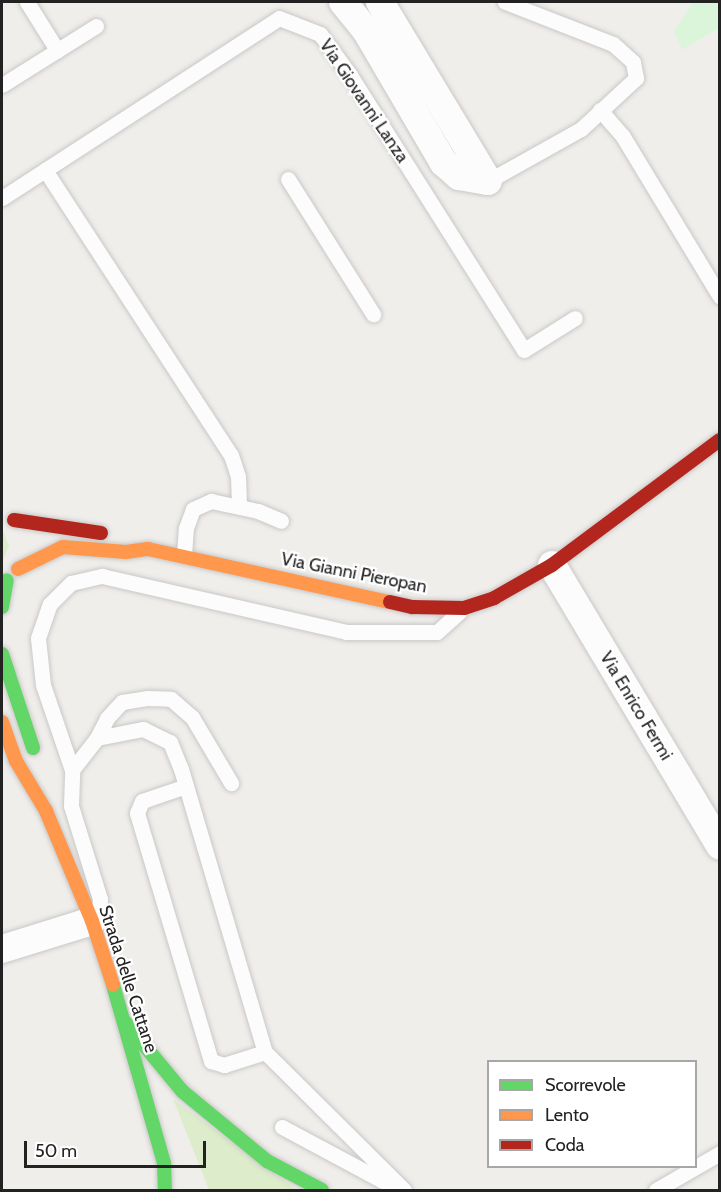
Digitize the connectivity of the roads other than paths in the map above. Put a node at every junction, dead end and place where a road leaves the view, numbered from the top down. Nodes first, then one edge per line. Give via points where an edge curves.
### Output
1 (27, 2) edge
2 (343, 2) edge
3 (380, 2) edge
4 (505, 2) edge
5 (96, 26) dead end
6 (57, 50) junction
7 (2, 85) edge
8 (600, 110) junction
9 (45, 170) junction
10 (288, 179) dead end
11 (488, 181) junction
12 (2, 198) edge
13 (720, 297) edge
14 (374, 314) dead end
15 (575, 318) dead end
16 (720, 440) edge
17 (239, 506) junction
18 (2, 512) edge
19 (14, 520) junction
20 (281, 521) dead end
21 (22, 535) dead end
22 (148, 549) junction
23 (24, 552) dead end
24 (184, 555) junction
25 (552, 565) junction
26 (18, 569) junction
27 (4, 581) edge
28 (2, 607) edge
29 (464, 608) junction
30 (2, 654) edge
31 (2, 722) edge
32 (97, 738) junction
33 (72, 770) junction
34 (231, 783) dead end
35 (186, 786) junction
36 (46, 811) junction
37 (720, 846) edge
38 (92, 921) junction
39 (2, 949) edge
40 (125, 1022) junction
41 (265, 1052) junction
42 (282, 1127) dead end
43 (720, 1153) edge
44 (164, 1163) junction
45 (697, 1167) edge
46 (695, 1168) edge
47 (153, 1191) edge
48 (165, 1191) edge
49 (180, 1191) edge
50 (322, 1191) edge
51 (402, 1191) edge
52 (656, 1191) edge

1 - 6 lane
2 - 11 street via 366,32 444,163 459,176
3 - 11 street
4 - 8 lane via 613,44 633,62 636,78
5 - 6 lane
6 - 7 lane
8 - 11 lane via 581,129
8 - 13 lane via 622,135
9 - 12 lane, Via Giovanni Lanza
9 - 15 lane, Via Giovanni Lanza via 279,18 320,34 524,350
9 - 17 lane via 231,454 238,476
10 - 14 lane
16 - 25 street, Via Gianni Pieropan
17 - 20 lane
17 - 24 lane via 211,501 193,509 186,528
18 - 19 street
19 - 21 street
19 - 22 street, Via Gianni Pieropan via 74,526 127,538
22 - 24 street, Via Gianni Pieropan
22 - 26 street, Via Gianni Pieropan via 126,552 63,547
23 - 26 street
24 - 29 street, Via Gianni Pieropan via 412,607
25 - 29 street, Via Gianni Pieropan via 494,598
25 - 37 street, Via Enrico Fermi
26 - 27 street
27 - 28 street
29 - 33 lane via 437,632 346,632 102,576 71,583 50,604 38,638 43,685
30 - 36 street, Strada delle Cattane via 36,755
31 - 36 street, Strada delle Cattane via 16,761
32 - 33 lane
32 - 34 lane via 107,718 122,702 171,699 192,717
32 - 35 lane via 143,729 170,742
33 - 38 lane via 71,806 99,899 98,914
35 - 41 lane
35 - 41 lane via 142,801 137,813 211,1060 224,1065
36 - 38 street, Strada delle Cattane
38 - 39 street
38 - 40 street, Strada delle Cattane
40 - 44 street, Strada delle Cattane
40 - 50 street via 182,1091 267,1161
41 - 51 lane
42 - 51 lane
43 - 45 lane
44 - 47 street
44 - 48 street, Strada delle Cattane
44 - 49 street, Strada delle Cattane
46 - 52 lane

